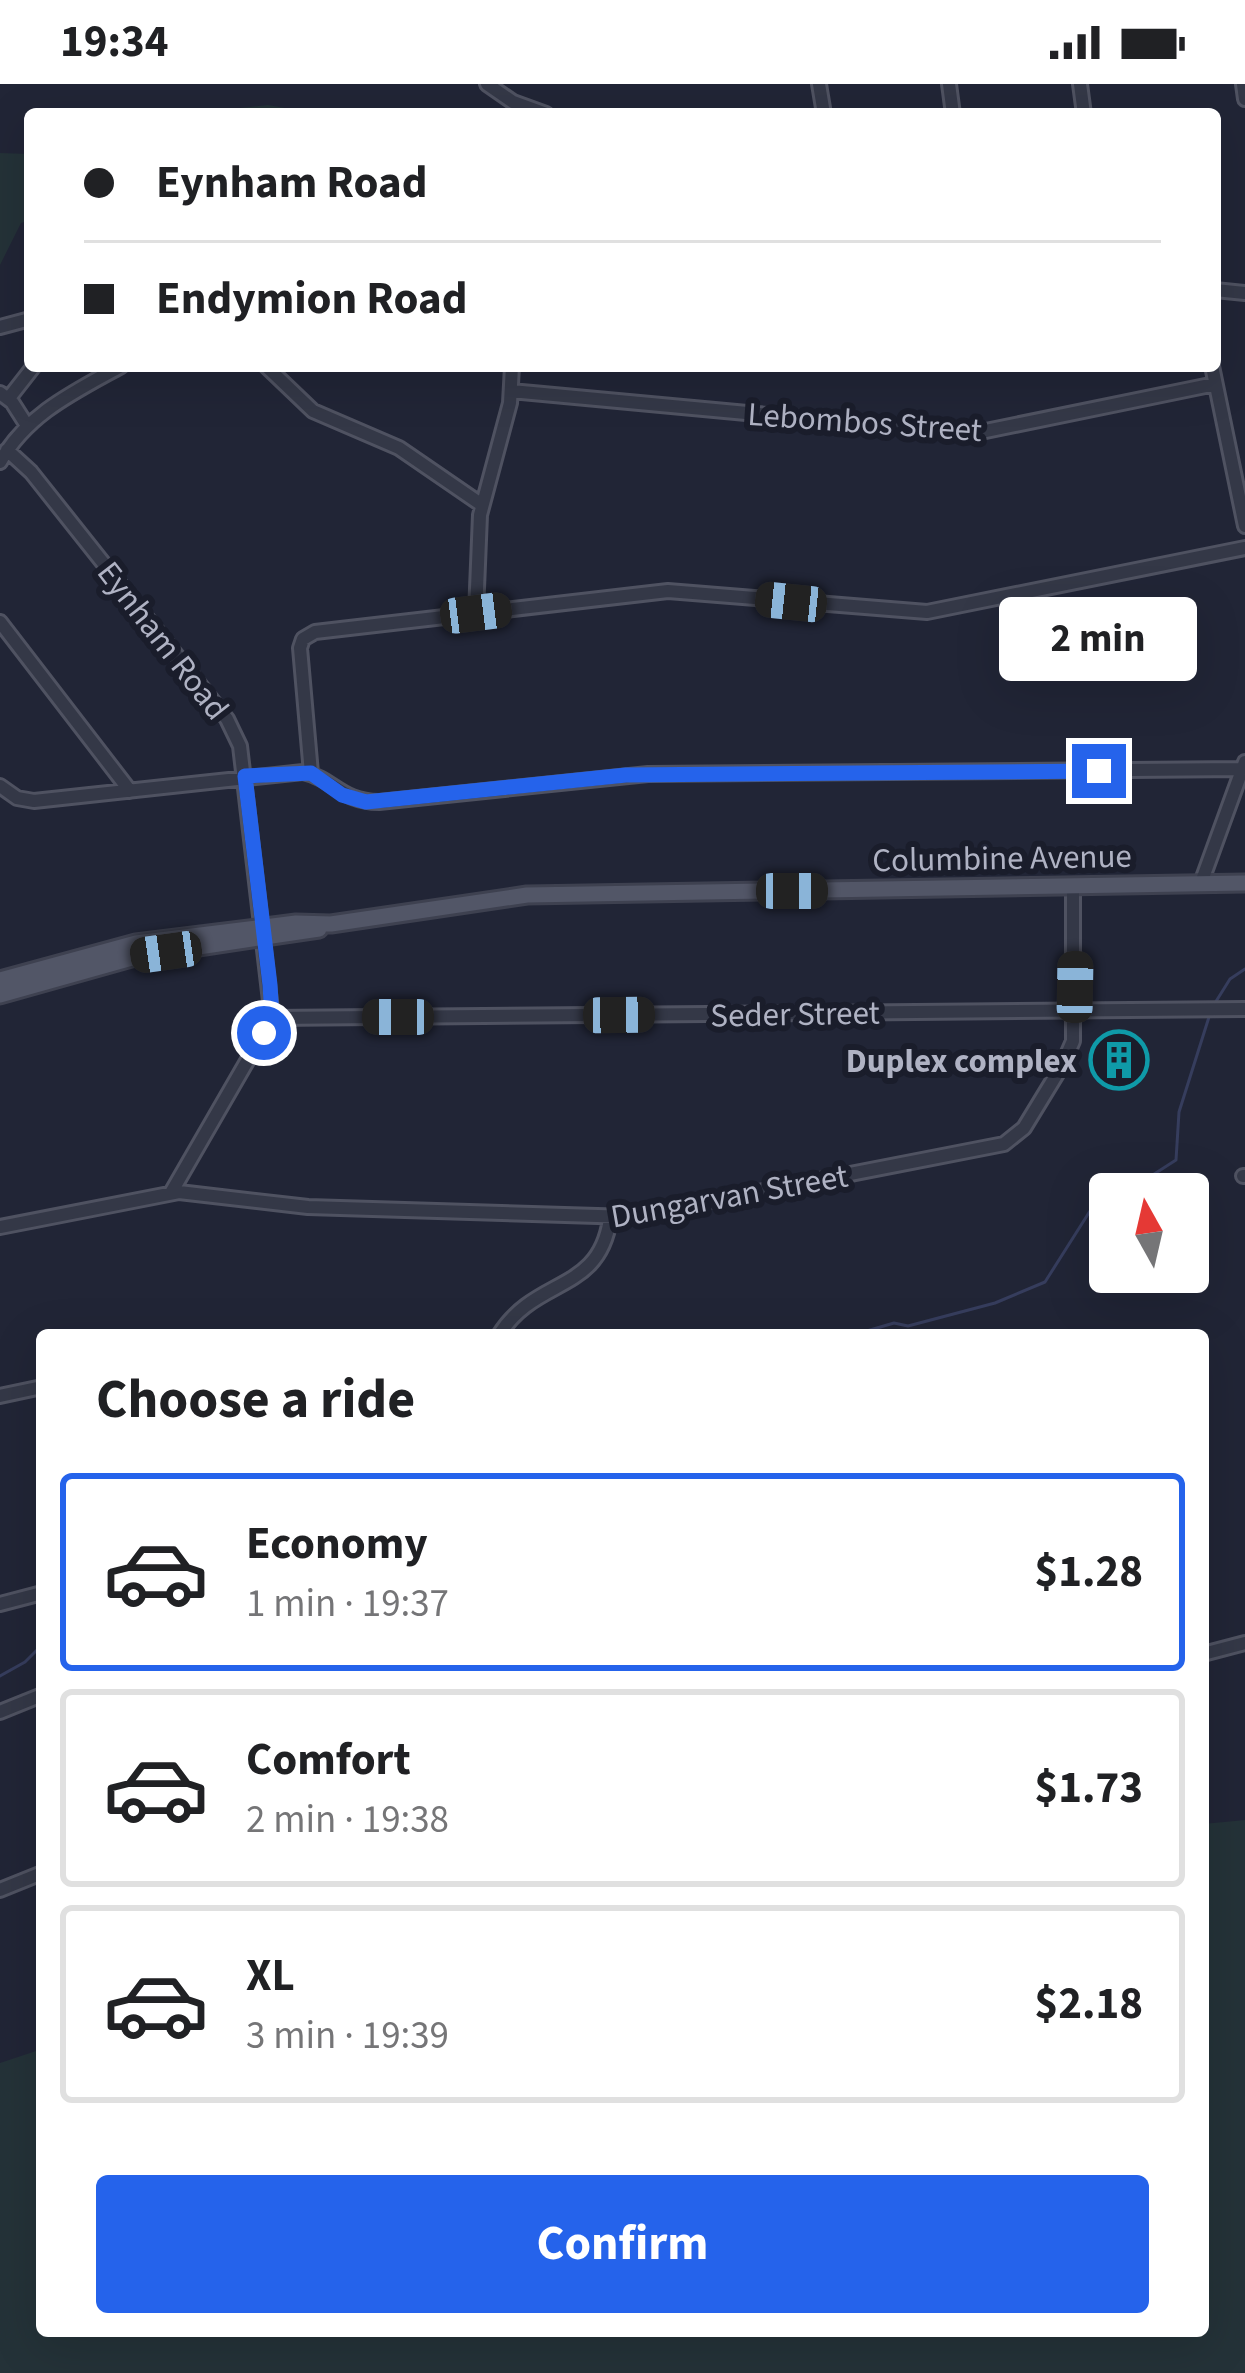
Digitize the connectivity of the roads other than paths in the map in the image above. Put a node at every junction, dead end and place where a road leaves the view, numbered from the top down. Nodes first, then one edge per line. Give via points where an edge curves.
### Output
1 (487, 84) edge
2 (1243, 84) edge
3 (1245, 99) edge
4 (530, 108) edge
5 (28, 372) edge
6 (112, 372) edge
7 (272, 372) edge
8 (512, 372) edge
9 (1213, 372) edge
10 (1215, 384) junction
11 (512, 391) junction
12 (4, 395) edge
13 (26, 424) junction
14 (3, 456) edge
15 (482, 505) junction
16 (1245, 526) edge
17 (1245, 548) edge
18 (476, 613) junction
19 (0, 622) edge
20 (1244, 765) edge
21 (311, 773) junction
22 (245, 776) junction
23 (0, 786) edge
24 (130, 791) junction
25 (1245, 883) edge
26 (1202, 884) junction
27 (1073, 887) junction
28 (265, 933) junction
29 (2, 985) edge
30 (1245, 1009) edge
31 (1075, 1011) junction
32 (272, 1018) junction
33 (171, 1192) junction
34 (610, 1219) junction
35 (0, 1227) edge
36 (505, 1329) edge
37 (36, 1388) edge
38 (0, 1396) edge
39 (36, 1595) edge
40 (0, 1604) edge
41 (1245, 1643) edge
42 (1209, 1652) edge
43 (36, 1697) edge
44 (0, 1712) edge
45 (36, 1875) edge
46 (0, 1890) edge

1 - 4 street
2 - 3 street
5 - 12 street
6 - 13 street
7 - 15 street via 313,412 399,448
8 - 11 street
9 - 10 street
10 - 11 street, Lebombos Street via 962,434
10 - 16 street
11 - 15 street
12 - 13 street
13 - 14 street
14 - 22 street, Eynham Road via 31,472 227,719
15 - 18 street
17 - 18 street via 920,613 668,591
18 - 21 street via 303,639
19 - 24 street
20 - 21 street via 648,774 366,802
20 - 26 street
21 - 22 street
22 - 24 street
22 - 28 street, Eynham Road
23 - 24 street via 34,802
25 - 26 main road, Columbine Avenue
26 - 27 main road, Columbine Avenue
27 - 28 main road, Columbine Avenue via 559,893
27 - 31 street, Dungarvan Street
28 - 29 main road, Columbine Avenue via 138,949
28 - 32 street, Eynham Road
30 - 31 street, Seder Street
31 - 32 street, Seder Street
31 - 34 street, Dungarvan Street via 1064,1064 1009,1142
32 - 33 street
33 - 34 street, Dungarvan Street via 308,1207
33 - 35 street, Dungarvan Street
34 - 36 street via 592,1266 530,1300
37 - 38 street
39 - 40 street
41 - 42 street
43 - 44 street
45 - 46 street

